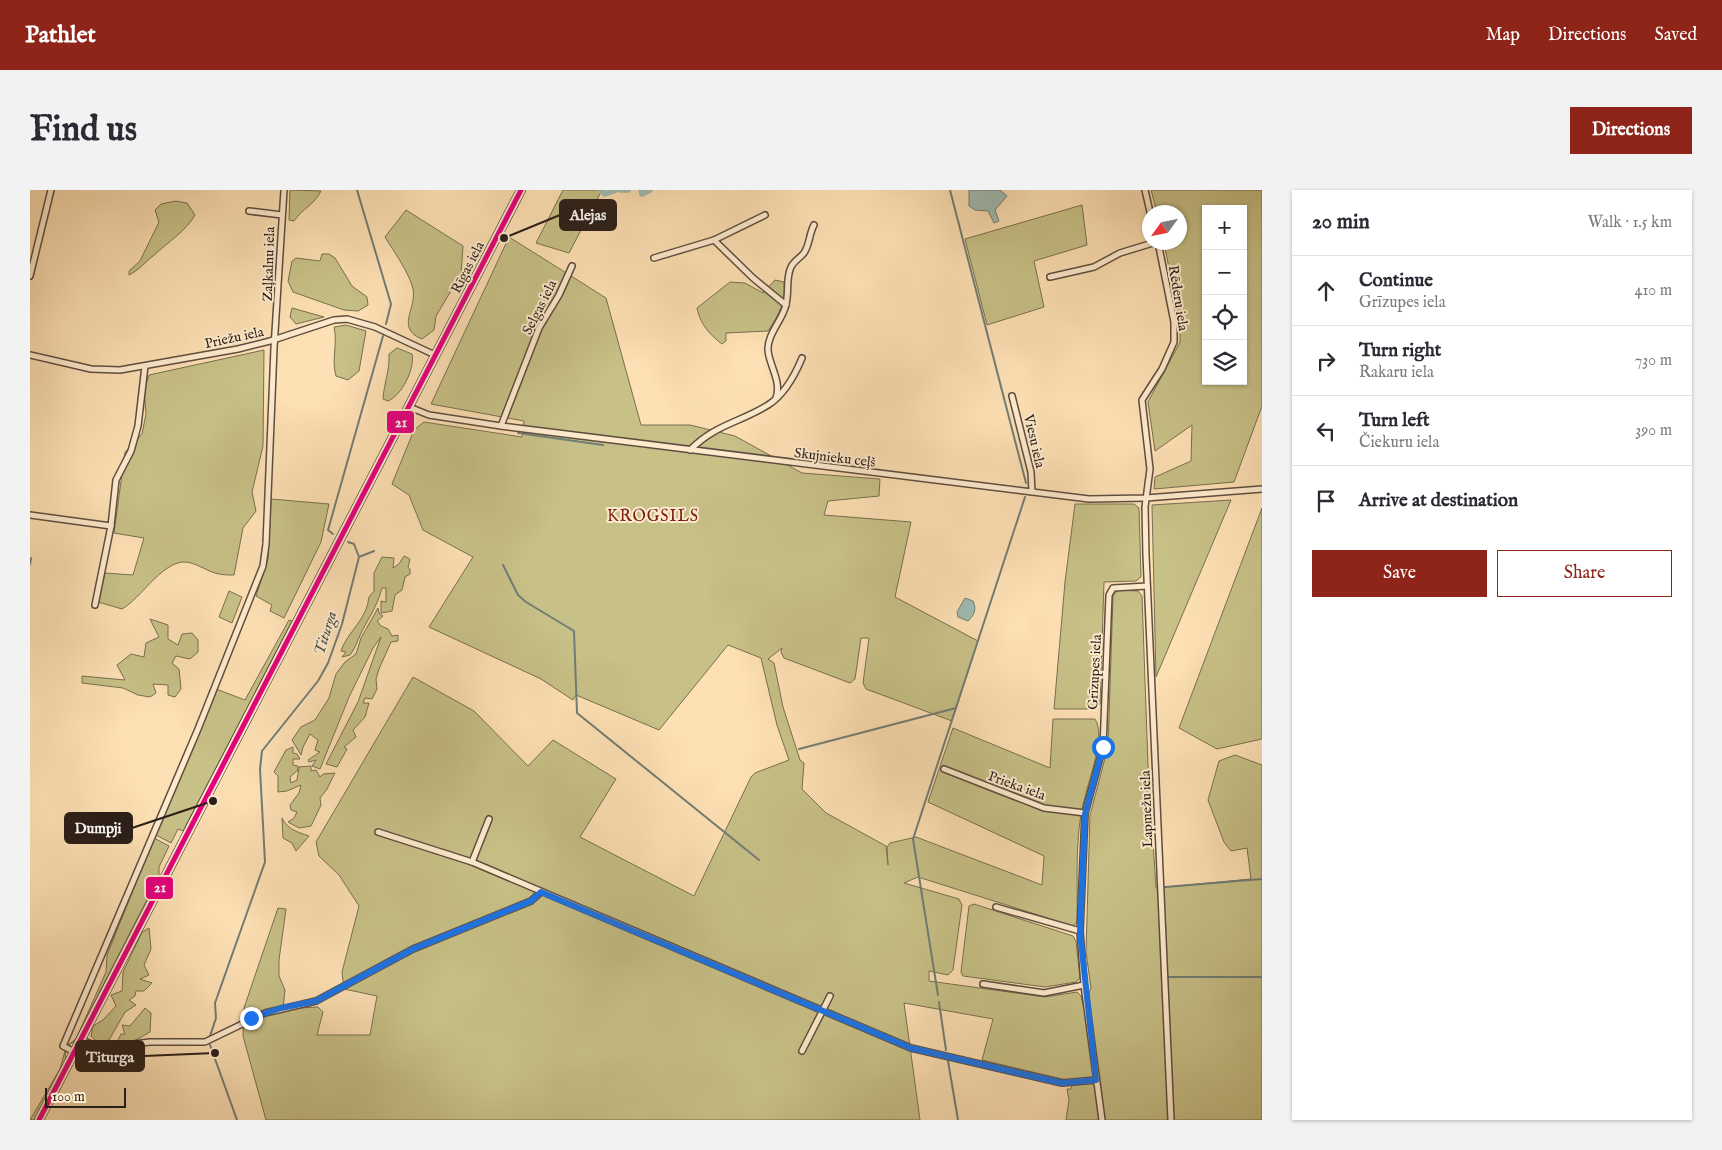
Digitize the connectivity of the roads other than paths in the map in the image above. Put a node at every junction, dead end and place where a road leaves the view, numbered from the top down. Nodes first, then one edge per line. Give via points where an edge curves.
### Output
1 (51, 190) edge
2 (284, 190) edge
3 (521, 190) edge
4 (1145, 190) edge
5 (1148, 205) edge
6 (249, 211) dead end
7 (282, 215) junction
8 (765, 215) dead end
9 (814, 225) dead end
10 (714, 240) junction
11 (1142, 246) edge
12 (1159, 250) edge
13 (654, 258) dead end
14 (572, 266) dead end
15 (30, 276) edge
16 (1050, 277) dead end
17 (786, 305) junction
18 (276, 339) junction
19 (30, 355) edge
20 (435, 355) junction
21 (802, 358) dead end
22 (145, 366) junction
23 (1012, 396) dead end
24 (776, 398) junction
25 (409, 407) junction
26 (501, 426) junction
27 (690, 450) junction
28 (1262, 489) edge
29 (1032, 492) junction
30 (1146, 498) junction
31 (30, 515) edge
32 (111, 526) junction
33 (1148, 586) junction
34 (96, 605) dead end
35 (944, 770) dead end
36 (1085, 814) junction
37 (489, 819) dead end
38 (378, 832) dead end
39 (472, 862) junction
40 (541, 892) junction
41 (996, 906) dead end
42 (1080, 932) junction
43 (983, 984) dead end
44 (1084, 985) junction
45 (830, 996) dead end
46 (822, 1011) junction
47 (81, 1040) junction
48 (802, 1051) dead end
49 (74, 1052) junction
50 (1096, 1080) junction
51 (39, 1120) edge
52 (1102, 1120) edge
53 (1171, 1120) edge

1 - 15 street
2 - 7 street, Zaļkalnu iela
3 - 20 main road, Rīgas iela
4 - 5 street
6 - 7 street
7 - 18 street, Zaļkalnu iela
8 - 10 street
9 - 17 street via 806,247 787,277 789,296
10 - 13 street
10 - 17 street
11 - 16 street via 1120,253 1094,267
12 - 30 street, Rēderu iela via 1174,322 1174,342 1162,369 1142,400 1150,470
14 - 26 street, Selgas iela via 539,328
17 - 24 street via 767,348 776,378
18 - 20 street, Priežu iela via 334,320 347,319 375,327
18 - 22 street, Priežu iela
18 - 49 street, Zaļkalnu iela via 266,544 260,578 63,1046
19 - 22 street, Priežu iela via 91,369 120,370
20 - 25 main road, Rīgas iela
21 - 24 street via 795,374
22 - 32 street via 138,426 131,451 116,480
23 - 29 street, Viesu iela via 1031,472
24 - 27 street via 769,405 704,436
25 - 26 street, Skujnieku ceļš via 429,415
25 - 47 main road, Rīgas iela
26 - 27 street, Skujnieku ceļš
27 - 29 street, Skujnieku ceļš
28 - 30 street, Skujnieku ceļš
29 - 30 street, Skujnieku ceļš via 1089,500
30 - 33 street, Lapmežu iela
31 - 32 street
32 - 34 street
33 - 36 street, Grīzupes iela via 1120,586 1113,588 1108,595 1103,747
33 - 53 street, Lapmežu iela
35 - 36 street, Prieka iela via 1044,808
36 - 42 street, Grīzupes iela
37 - 39 street
38 - 39 street
39 - 40 street
40 - 46 street
40 - 47 street via 531,901 413,949 316,1001 266,1013 205,1042 150,1042 108,1047
41 - 42 street
42 - 44 street, Grīzupes iela
43 - 44 street via 1044,993
44 - 50 street, Grīzupes iela
45 - 46 street
46 - 48 street
46 - 50 street via 913,1049 1062,1083
47 - 49 main road, Rīgas iela
49 - 51 main road, Rīgas iela
50 - 52 street, Grīzupes iela

